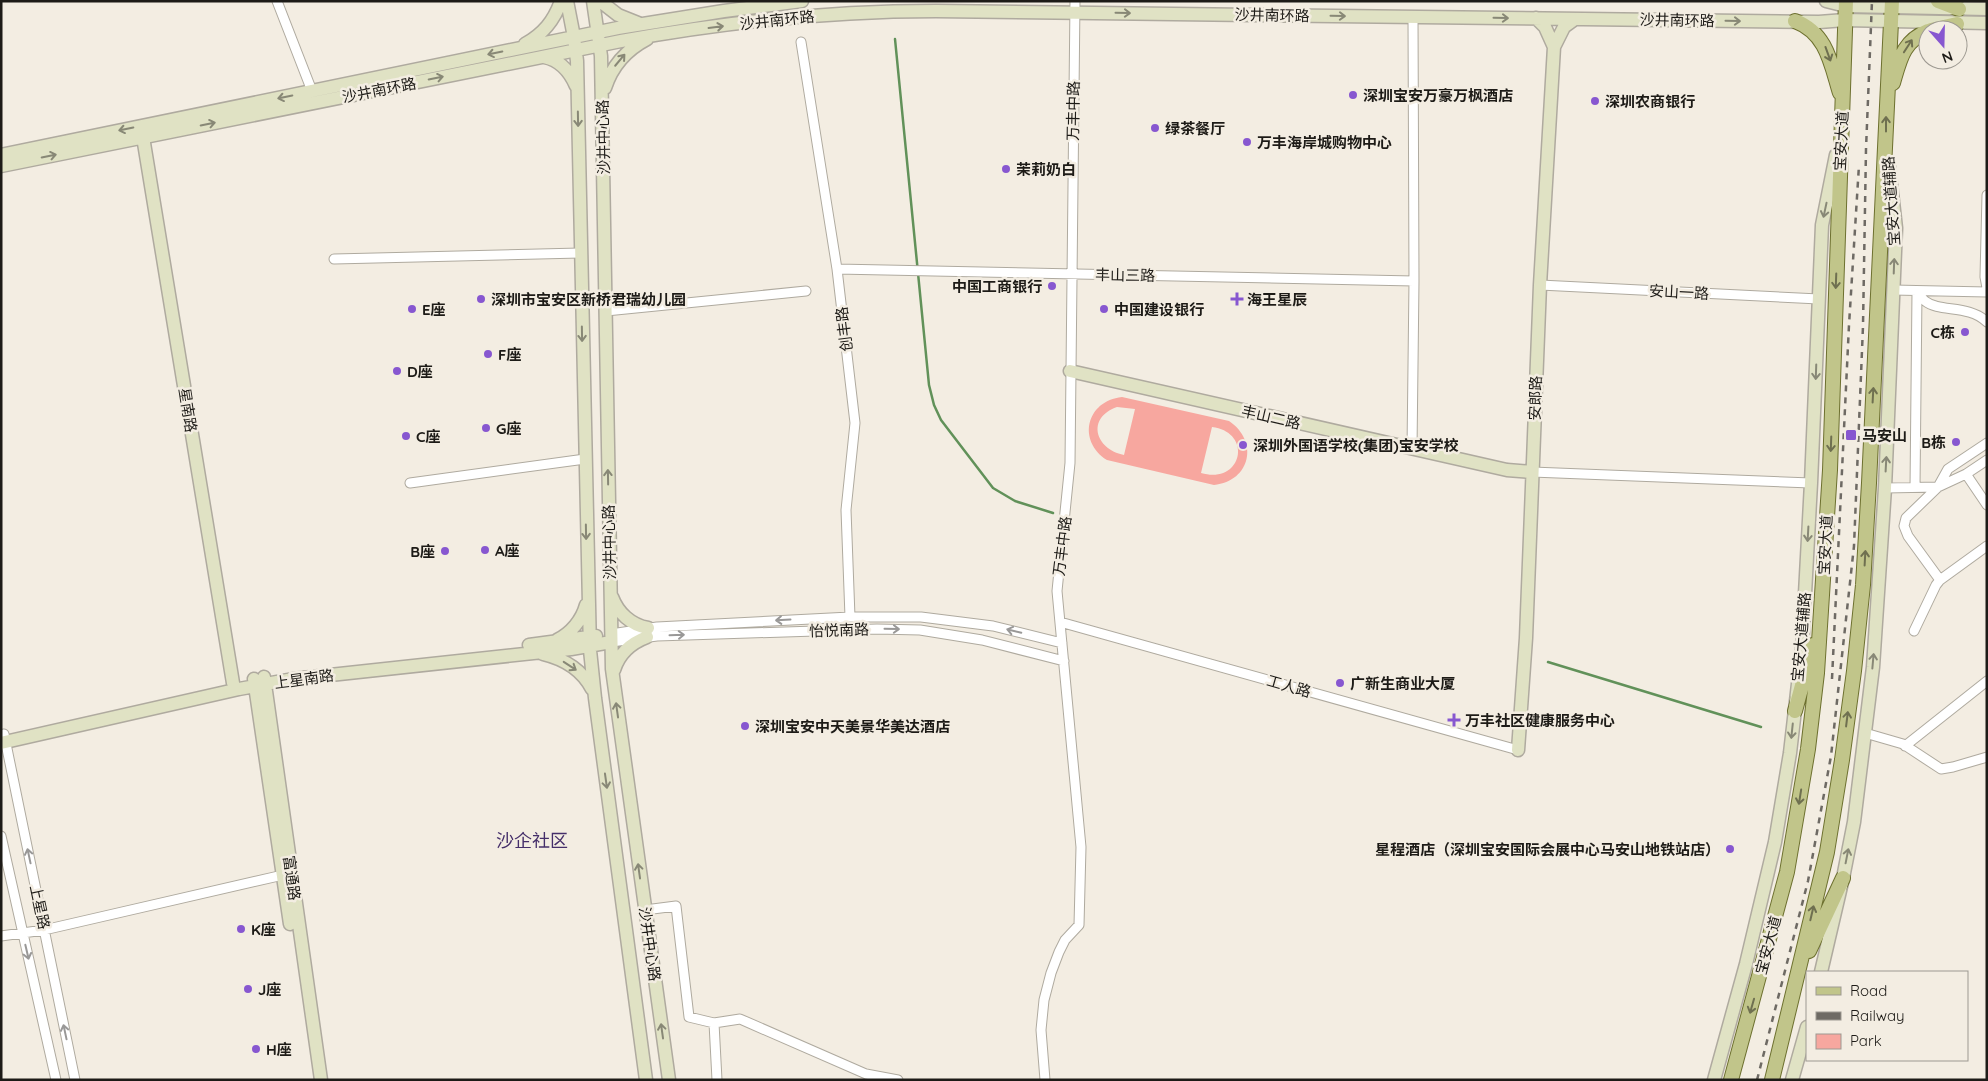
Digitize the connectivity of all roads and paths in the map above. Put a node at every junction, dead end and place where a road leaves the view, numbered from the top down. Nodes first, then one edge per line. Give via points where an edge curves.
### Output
1 (276, 1) edge
2 (561, 1) edge
3 (568, 1) edge
4 (593, 1) edge
5 (600, 1) edge
6 (802, 1) edge
7 (1826, 1) edge
8 (1938, 1) edge
9 (1074, 7) edge
10 (1845, 9) edge
11 (1959, 9) junction
12 (1987, 9) edge
13 (1891, 10) edge
14 (692, 15) junction
15 (1413, 17) junction
16 (1536, 18) junction
17 (1574, 19) junction
18 (1938, 20) edge
19 (1795, 21) junction
20 (643, 23) junction
21 (1987, 23) edge
22 (1968, 24) edge
23 (693, 30) junction
24 (599, 32) junction
25 (657, 35) junction
26 (1918, 36) edge
27 (574, 37) junction
28 (802, 42) dead end
29 (600, 45) junction
30 (1554, 47) junction
31 (516, 49) junction
32 (576, 50) junction
33 (542, 57) junction
34 (577, 90) junction
35 (312, 91) junction
36 (602, 101) junction
37 (1843, 103) junction
38 (1886, 103) junction
39 (1842, 128) junction
40 (143, 137) junction
41 (1886, 144) junction
42 (1, 155) edge
43 (1, 166) edge
44 (1987, 194) edge
45 (580, 253) junction
46 (334, 259) dead end
47 (837, 269) junction
48 (1071, 274) junction
49 (1986, 276) edge
50 (1414, 282) junction
51 (1540, 285) junction
52 (1987, 288) edge
53 (1893, 290) junction
54 (806, 291) dead end
55 (1918, 292) junction
56 (1987, 292) edge
57 (1819, 300) junction
58 (606, 311) junction
59 (1987, 322) edge
60 (1070, 371) junction
61 (1987, 443) edge
62 (1412, 449) junction
63 (585, 459) junction
64 (1987, 460) edge
65 (1532, 472) junction
66 (1966, 474) junction
67 (410, 482) dead end
68 (1811, 482) junction
69 (1915, 487) junction
70 (1938, 487) junction
71 (1885, 488) junction
72 (1987, 505) edge
73 (1987, 546) edge
74 (1940, 580) junction
75 (610, 593) junction
76 (588, 600) junction
77 (850, 617) junction
78 (1821, 618) junction
79 (1060, 622) junction
80 (1914, 631) dead end
81 (648, 632) junction
82 (611, 638) junction
83 (550, 642) junction
84 (589, 642) junction
85 (1062, 643) junction
86 (530, 653) junction
87 (1064, 661) junction
88 (613, 675) junction
89 (259, 682) junction
90 (1987, 682) edge
91 (233, 683) junction
92 (594, 698) junction
93 (1795, 711) junction
94 (1865, 733) junction
95 (3, 738) edge
96 (1905, 746) junction
97 (1518, 750) joint
98 (1987, 757) edge
99 (1, 836) edge
100 (283, 875) junction
101 (1843, 878) junction
102 (645, 910) junction
103 (44, 930) junction
104 (23, 934) junction
105 (1, 936) edge
106 (1821, 971) edge
107 (1797, 976) junction
108 (714, 1023) junction
109 (1806, 1031) edge
110 (56, 1080) edge
111 (75, 1080) edge
112 (313, 1080) edge
113 (321, 1080) edge
114 (646, 1080) edge
115 (669, 1080) edge
116 (717, 1080) edge
117 (898, 1080) edge
118 (1045, 1080) edge
119 (1714, 1080) edge
120 (1731, 1080) edge
121 (1772, 1080) edge
122 (1792, 1080) edge

1 - 35 street
2 - 31 street via 544,31
3 - 27 street, 沙井中心路
4 - 24 street, 沙井中心路
5 - 20 street via 618,15
6 - 14 street, 沙井南环路
7 - 10 street, 沙井南环路
8 - 11 main road
9 -> 15 street, 沙井南环路
23 -> 9 street, 沙井南环路 via 865,12
9 - 48 street, 万丰中路
10 - 13 street, 沙井南环路
10 - 19 street, 沙井南环路
10 - 37 main road, 宝安大道
11 - 12 street, 沙井南环路
11 - 13 street, 沙井南环路
13 - 18 street, 沙井南环路
13 - 38 main road
14 - 20 street, 沙井南环路
14 - 23 street via 685,23
15 -> 16 street, 沙井南环路
15 - 50 street
16 - 17 street, 沙井南环路
16 - 30 street via 1548,32
17 -> 19 street, 沙井南环路
17 - 30 street, 安郎路 via 1564,27
19 -> 37 main road via 1811,29 1823,42
20 - 24 street, 沙井南环路
21 - 22 street, 沙井南环路
23 - 25 street, 沙井南环路
24 - 27 street, 沙井南环路
24 - 29 street, 沙井中心路
25 - 29 street, 沙井南环路
36 -> 25 street via 617,62 633,47
38 -> 26 main road via 1906,47
27 - 31 street, 沙井南环路
27 - 32 street, 沙井中心路
28 - 47 street, 创丰路
29 - 32 street, 沙井南环路
29 - 36 street, 沙井中心路
30 - 51 street, 安郎路
31 -> 35 street, 沙井南环路
32 - 33 street, 沙井南环路
32 - 34 street, 沙井中心路
33 - 34 street via 561,65
40 -> 33 street, 沙井南环路
34 -> 45 street, 沙井中心路
35 -> 42 street, 沙井南环路
36 - 58 street, 沙井中心路
37 - 39 main road, 宝安大道
41 -> 38 main road
39 -> 57 street, 宝安大道辅路 via 1822,225
39 -> 78 main road, 宝安大道 via 1830,470
43 -> 40 street, 沙井南环路
40 - 91 street, 星南路
53 -> 41 street, 宝安大道辅路 via 1896,228
107 -> 41 main road via 1826,852 1842,760 1858,633 1864,576
44 - 49 street
45 - 46 street
45 -> 63 street, 沙井中心路
47 - 48 street, 丰山三路
47 - 77 street, 创丰路 via 855,423 846,510
48 - 50 street, 丰山三路
48 - 60 street, 万丰中路
49 - 52 street
50 - 62 street
51 - 57 street, 安山一路
51 - 65 street, 安郎路
53 - 55 street
71 -> 53 street, 宝安大道辅路
54 - 58 street
55 - 56 street
55 - 59 street via 1926,302 1975,314
55 - 69 street
57 -> 68 street, 宝安大道辅路
75 -> 58 street, 沙井中心路
60 - 62 street, 丰山二路
60 - 79 street, 万丰中路 via 1070,463 1057,579
61 - 70 street via 1948,469
62 - 65 street, 丰山二路 via 1506,470
63 - 67 street
63 -> 76 street, 沙井中心路
64 - 66 street
65 - 68 street
65 - 97 street, 安郎路
66 - 70 street
66 - 72 street
68 -> 93 street, 宝安大道辅路 via 1802,649
69 - 70 street
69 - 71 street
70 - 74 street via 1906,518 1904,526
94 -> 71 street, 宝安大道辅路 via 1878,608
73 - 74 street
74 - 80 street
75 - 81 street via 626,618
75 - 82 street, 沙井中心路
76 - 83 street via 572,630
76 - 84 street, 沙井中心路
77 -> 81 street, 怡悦南路
85 -> 77 street, 怡悦南路 via 993,626 939,619
78 - 93 main road
78 -> 120 main road, 宝安大道 via 1808,749 1789,863
79 - 85 street, 万丰中路
79 - 97 street, 工人路
81 - 82 street, 怡悦南路
81 -> 87 street, 怡悦南路 via 920,630 982,640
81 - 88 street via 625,651
82 - 84 street, 上星南路
82 - 88 street, 沙井中心路
83 - 84 street, 上星南路
83 - 89 street, 上星南路 via 292,672
84 - 86 street, 上星南路
84 - 92 street, 沙井中心路
85 - 87 street, 万丰中路
86 - 89 street, 上星南路
86 -> 92 street via 553,657 572,667 588,682
87 - 118 street, 万丰中路 via 1081,847 1079,925 1059,952 1044,1000 1041,1030
102 -> 88 street, 沙井中心路
89 - 91 street, 上星南路
89 - 95 street, 上星南路
89 - 100 street, 富通路
89 - 113 street, 富通路
90 - 96 street
91 - 95 street, 上星南路
92 -> 114 street, 沙井中心路
93 -> 119 street, 宝安大道辅路 via 1775,842
94 - 96 street
101 -> 94 street, 宝安大道辅路
103 -> 95 street, 上星路
96 - 98 street via 1941,769
99 - 104 street, 上星路
100 - 103 street
100 - 112 street, 富通路
101 - 106 street, 宝安大道辅路
101 - 107 main road
102 - 108 street via 676,906 690,1017
115 -> 102 street, 沙井中心路
103 - 104 street
111 -> 103 street, 上星路
104 - 105 street
104 -> 110 street, 上星路
107 - 121 main road
108 - 116 street
108 - 117 street via 740,1019 866,1074
109 - 122 street

